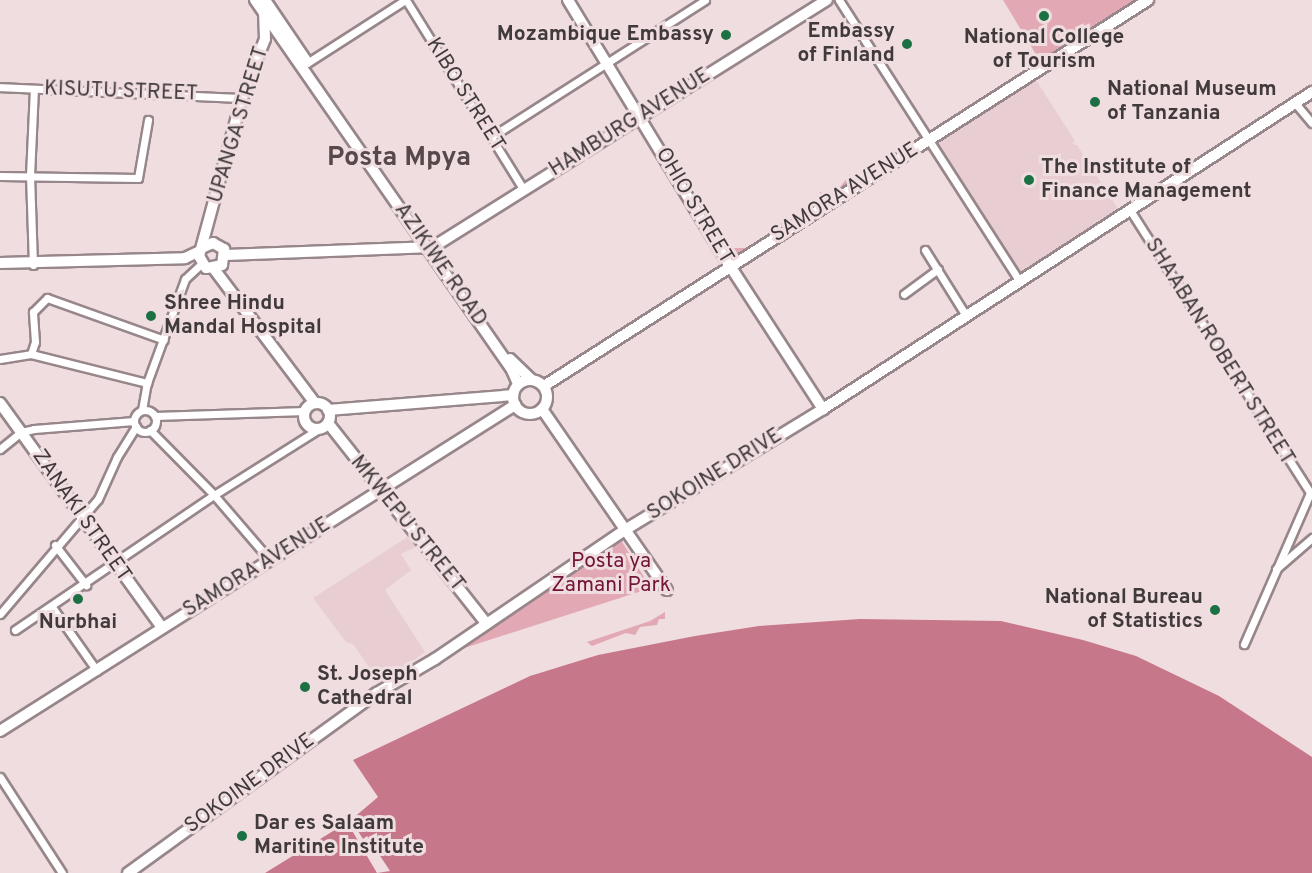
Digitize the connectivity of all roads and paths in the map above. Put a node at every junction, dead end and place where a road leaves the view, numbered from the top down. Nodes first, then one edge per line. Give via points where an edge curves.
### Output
1 (405, 0) edge
2 (568, 0) edge
3 (705, 0) edge
4 (826, 0) edge
5 (839, 0) edge
6 (1148, 0) edge
7 (263, 4) edge
8 (265, 39) junction
9 (284, 41) junction
10 (307, 63) junction
11 (607, 63) junction
12 (0, 87) edge
13 (34, 89) junction
14 (1312, 92) edge
15 (242, 98) junction
16 (1295, 103) junction
17 (641, 117) junction
18 (148, 120) dead end
19 (1312, 123) edge
20 (491, 137) junction
21 (926, 141) junction
22 (0, 176) edge
23 (30, 176) junction
24 (524, 190) junction
25 (1130, 210) junction
26 (431, 248) junction
27 (925, 250) dead end
28 (204, 253) junction
29 (226, 255) junction
30 (33, 263) junction
31 (0, 265) edge
32 (730, 266) junction
33 (938, 268) junction
34 (214, 269) junction
35 (1019, 280) junction
36 (904, 294) dead end
37 (965, 314) junction
38 (164, 340) junction
39 (31, 354) junction
40 (0, 359) edge
41 (532, 380) junction
42 (147, 383) junction
43 (518, 384) junction
44 (544, 387) junction
45 (514, 400) junction
46 (0, 403) edge
47 (315, 404) junction
48 (543, 409) junction
49 (823, 409) junction
50 (142, 410) junction
51 (328, 410) junction
52 (305, 411) junction
53 (155, 416) junction
54 (136, 424) junction
55 (323, 426) junction
56 (150, 430) junction
57 (21, 432) junction
58 (0, 449) edge
59 (379, 491) junction
60 (214, 495) junction
61 (81, 515) junction
62 (625, 530) junction
63 (1312, 538) edge
64 (55, 545) junction
65 (269, 559) junction
66 (114, 564) junction
67 (1274, 571) junction
68 (86, 585) junction
69 (667, 590) dead end
70 (52, 607) junction
71 (0, 614) edge
72 (487, 624) junction
73 (162, 628) junction
74 (15, 630) dead end
75 (1244, 644) dead end
76 (97, 671) junction
77 (0, 731) edge
78 (0, 777) edge
79 (62, 873) edge
80 (128, 873) edge

1 - 10 street
1 - 20 street, KIBO STREET
2 - 11 street, OHIO STREET
3 - 11 street
4 - 17 street, HAMBURG AVENUE
5 - 21 street
6 - 21 street, SAMORA AVENUE
7 - 8 street, UPANGA STREET
7 - 9 street, AZIKIWE ROAD
7 - 10 street, AZIKIWE ROAD
8 - 9 street
8 - 15 street, UPANGA STREET
9 - 26 street, AZIKIWE ROAD
10 - 26 street, AZIKIWE ROAD
11 - 17 street, OHIO STREET
11 - 20 street
12 - 13 street, KISUTU STREET
13 - 15 street, KISUTU STREET
13 - 23 street
14 - 16 street, SOKOINE DRIVE
15 - 28 street, UPANGA STREET
16 - 19 street
16 - 25 street, SOKOINE DRIVE
17 - 24 street, HAMBURG AVENUE
17 - 32 street, OHIO STREET
18 - 23 street via 138,177
20 - 24 street, KIBO STREET
21 - 32 street, SAMORA AVENUE
21 - 35 street
22 - 23 street
23 - 30 street
24 - 26 street, HAMBURG AVENUE
25 - 35 street, SOKOINE DRIVE
25 - 67 street, SHAABAN ROBERT STREET via 1310,494
26 - 29 street
26 - 41 street, AZIKIWE ROAD via 513,363
26 - 43 street, AZIKIWE ROAD
27 - 33 street
28 - 29 street
28 - 30 street
28 - 34 street
28 - 38 street via 185,279
29 - 34 street via 222,265
30 - 31 street
32 - 44 street, SAMORA AVENUE
32 - 49 street, OHIO STREET
33 - 36 street
33 - 37 street
34 - 47 street
35 - 37 street, SOKOINE DRIVE
37 - 49 street, SOKOINE DRIVE
38 - 39 street via 47,298 33,312 35,342
38 - 42 street
39 - 40 street
39 - 42 street
41 - 43 street
41 - 44 street
42 - 50 street
43 - 45 street
44 - 48 street via 547,396
45 - 48 street via 530,414
45 - 51 street
45 - 59 street, SAMORA AVENUE
46 - 57 street, ZANAKI STREET
47 - 51 street
47 - 52 street
48 - 62 street
49 - 62 street, SOKOINE DRIVE
50 - 53 street
50 - 54 street
51 - 55 street
52 - 53 street
52 - 55 street, MKWEPU STREET via 307,425
53 - 56 street
54 - 56 street
54 - 57 street
54 - 61 street via 98,499
55 - 59 street, MKWEPU STREET
55 - 60 street
56 - 60 street
57 - 58 street
57 - 61 street, ZANAKI STREET
59 - 65 street, SAMORA AVENUE
59 - 72 street, MKWEPU STREET
60 - 65 street
60 - 66 street
61 - 64 street
61 - 66 street, ZANAKI STREET
62 - 69 street
62 - 72 street, SOKOINE DRIVE
63 - 67 street
64 - 68 street via 59,556
64 - 71 street
65 - 73 street, SAMORA AVENUE
66 - 68 street
66 - 73 street, ZANAKI STREET
67 - 75 street
68 - 70 street
70 - 74 street
70 - 76 street
72 - 80 street, SOKOINE DRIVE via 327,728 282,765
73 - 76 street, SAMORA AVENUE
76 - 77 street, SAMORA AVENUE
78 - 79 street

